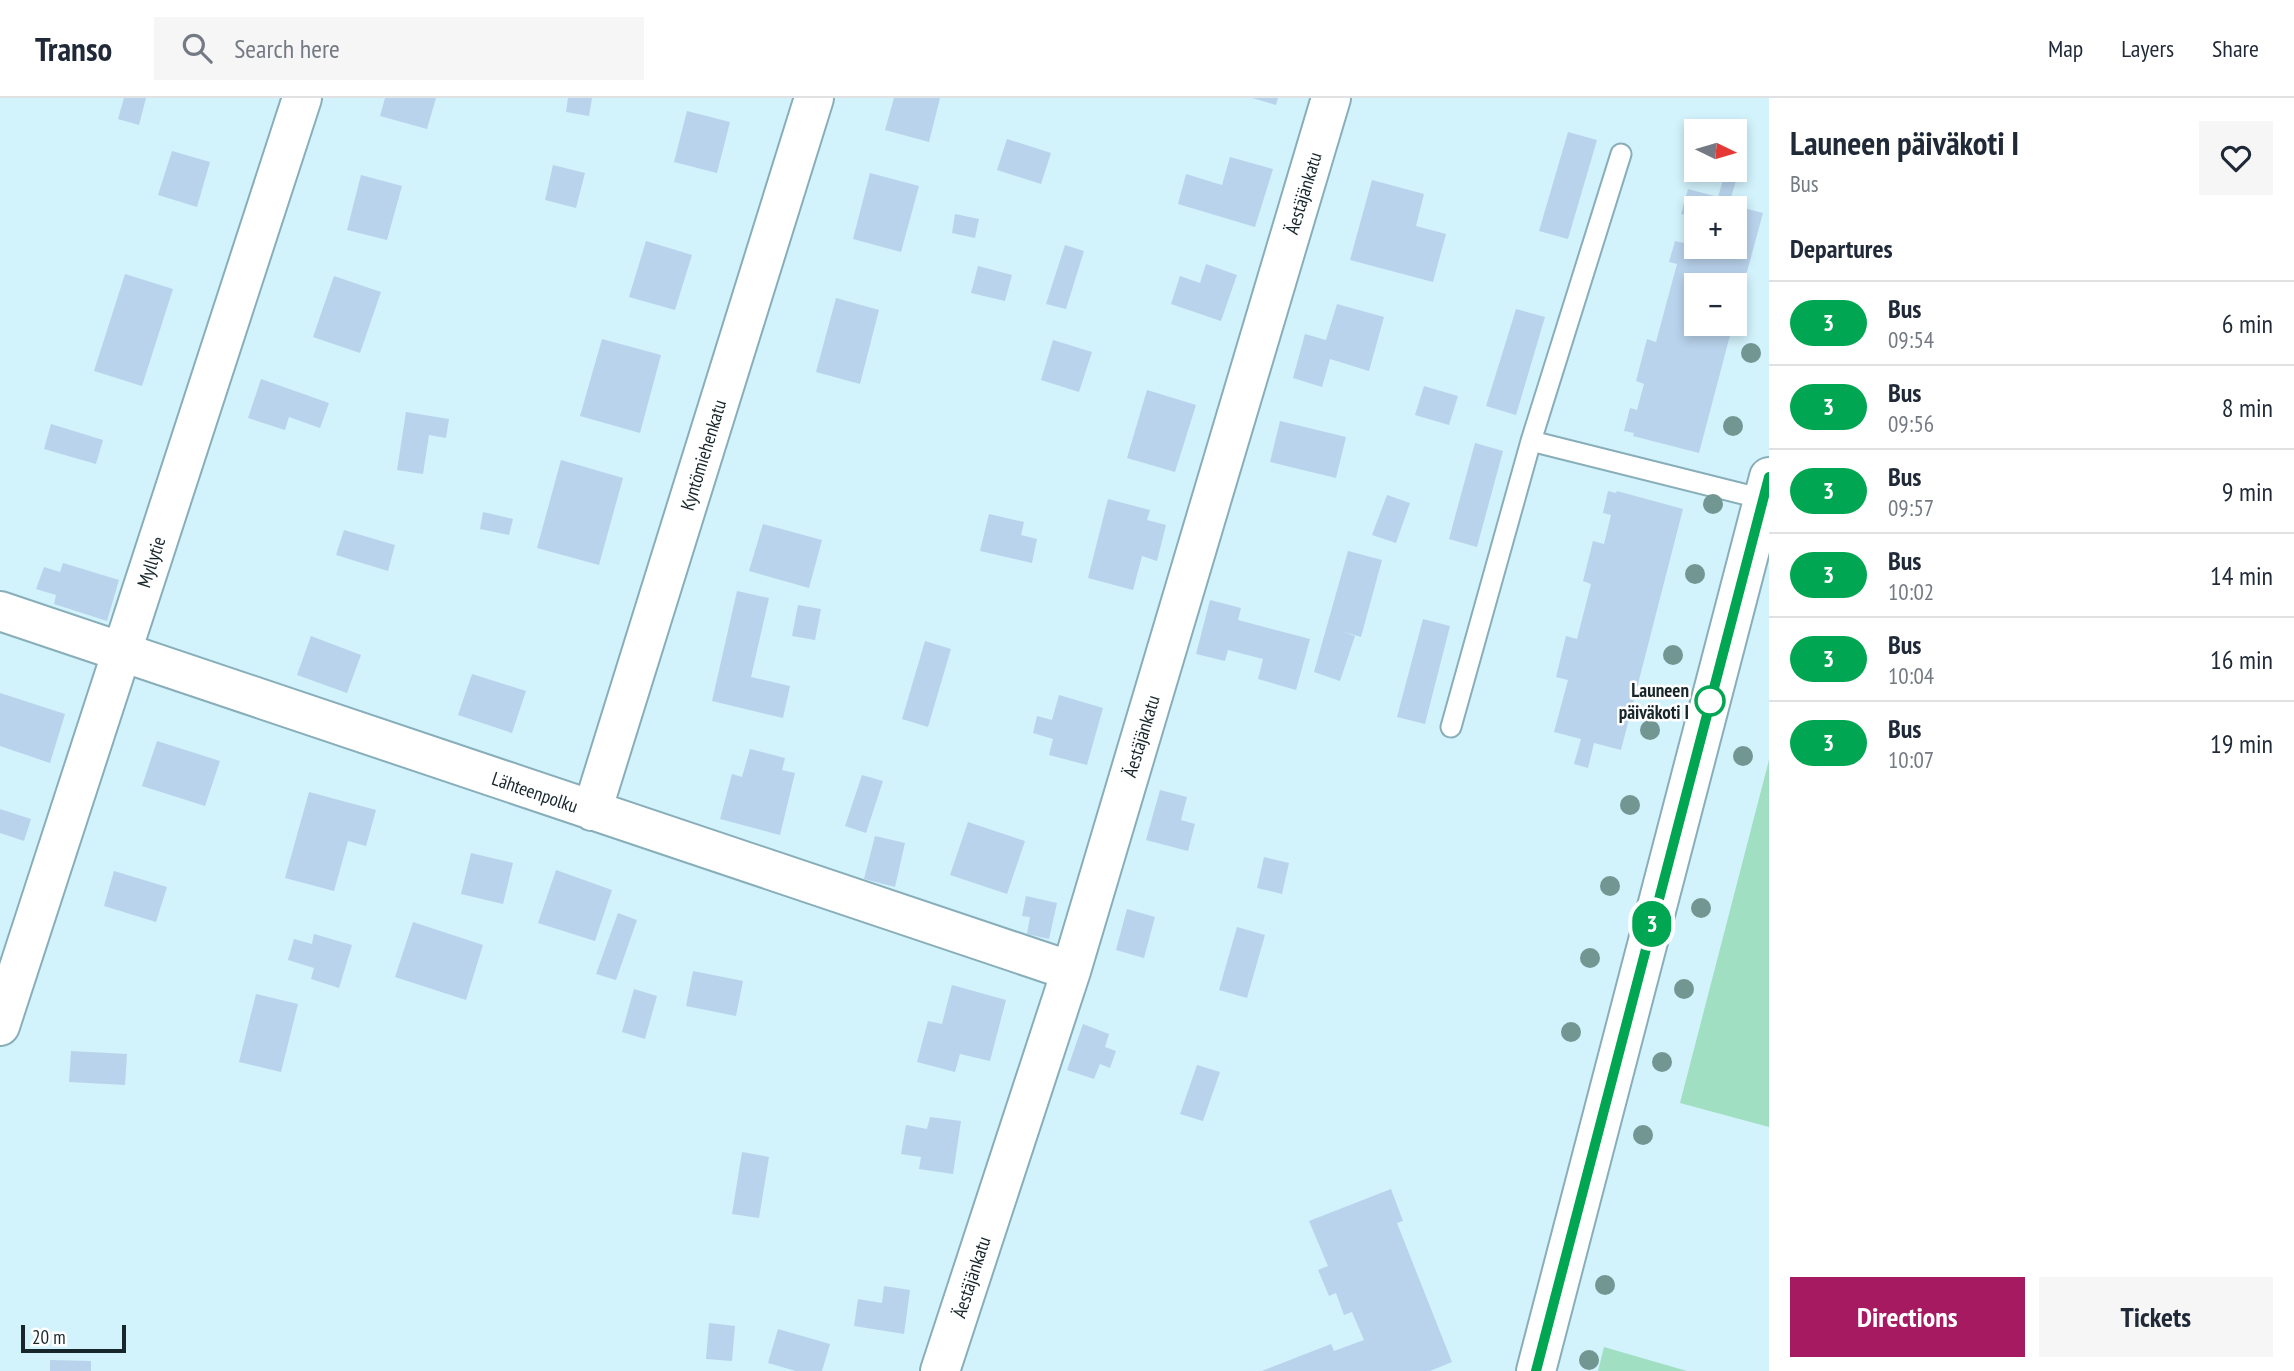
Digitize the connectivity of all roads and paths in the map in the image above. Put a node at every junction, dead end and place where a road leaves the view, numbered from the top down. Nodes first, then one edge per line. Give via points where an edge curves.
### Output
1 (302, 98) edge
2 (814, 98) edge
3 (1331, 98) edge
4 (1621, 154) dead end
5 (1531, 441) junction
6 (1766, 488) edge
7 (0, 611) edge
8 (121, 653) junction
9 (1451, 727) dead end
10 (593, 811) junction
11 (1071, 971) junction
12 (0, 1026) edge
13 (940, 1371) edge
14 (1536, 1371) edge

1 - 8 street, Myllytie
2 - 10 street, Kyntömiehenkatu
3 - 11 street, Äestäjänkatu
4 - 5 lane
5 - 6 lane
5 - 9 lane
6 - 14 street
7 - 8 street, Lähteenpolku
8 - 10 street, Lähteenpolku
8 - 12 street, Myllytie
10 - 11 street, Lähteenpolku
11 - 13 street, Äestäjänkatu

